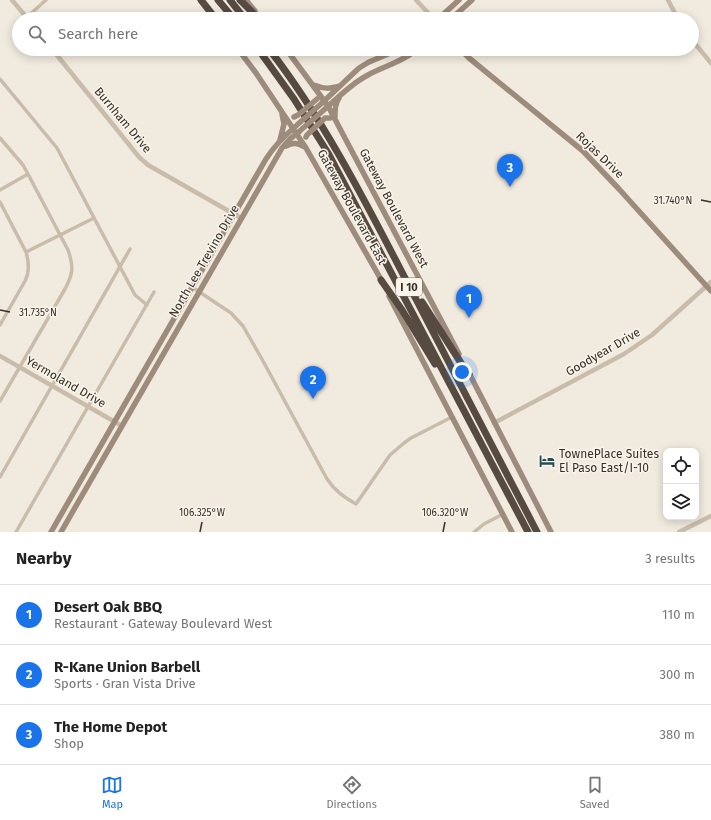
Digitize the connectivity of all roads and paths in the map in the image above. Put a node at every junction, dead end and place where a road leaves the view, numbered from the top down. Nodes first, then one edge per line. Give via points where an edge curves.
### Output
1 (12, 0) edge
2 (46, 0) edge
3 (199, 0) edge
4 (218, 0) edge
5 (230, 0) edge
6 (240, 0) edge
7 (246, 0) edge
8 (416, 0) edge
9 (459, 0) edge
10 (472, 0) edge
11 (668, 0) edge
12 (22, 12) edge
13 (33, 12) edge
14 (209, 12) edge
15 (228, 12) edge
16 (239, 12) edge
17 (253, 12) edge
18 (255, 12) edge
19 (427, 12) edge
20 (446, 12) edge
21 (459, 12) edge
22 (674, 12) edge
23 (699, 48) edge
24 (58, 56) edge
25 (243, 56) edge
26 (263, 56) edge
27 (274, 56) edge
28 (291, 56) edge
29 (385, 56) edge
30 (406, 56) edge
31 (467, 56) edge
32 (711, 63) edge
33 (0, 78) edge
34 (313, 85) junction
35 (340, 86) junction
36 (344, 92) junction
37 (321, 101) junction
38 (326, 108) junction
39 (282, 111) junction
40 (333, 119) junction
41 (293, 128) junction
42 (299, 131) junction
43 (0, 138) edge
44 (280, 140) junction
45 (282, 148) junction
46 (306, 148) junction
47 (28, 174) junction
48 (0, 190) edge
49 (0, 202) edge
50 (234, 214) junction
51 (94, 218) junction
52 (241, 218) junction
53 (60, 235) junction
54 (384, 238) junction
55 (130, 249) dead end
56 (26, 252) junction
57 (120, 267) junction
58 (381, 280) junction
59 (709, 284) edge
60 (192, 288) junction
61 (711, 290) edge
62 (154, 292) dead end
63 (199, 293) junction
64 (147, 305) junction
65 (0, 325) edge
66 (0, 356) edge
67 (20, 367) junction
68 (469, 374) junction
69 (448, 379) junction
70 (52, 386) junction
71 (0, 401) edge
72 (88, 407) junction
73 (452, 417) junction
74 (115, 422) junction
75 (494, 423) junction
76 (122, 426) junction
77 (0, 477) edge
78 (502, 514) junction
79 (711, 516) edge
80 (551, 531) edge
81 (16, 532) edge
82 (51, 532) edge
83 (60, 532) edge
84 (474, 532) edge
85 (512, 532) edge
86 (528, 532) edge
87 (537, 532) edge
88 (679, 532) edge

1 - 12 street
2 - 13 street
3 - 14 highway
4 - 15 highway
5 - 16 highway
6 - 17 highway
7 - 18 main road
8 - 19 street
9 - 20 main road
10 - 21 main road
11 - 22 street
23 - 32 street
24 - 50 street, Burnham Drive via 139,157 148,165
25 - 39 main road, Gateway Boulevard East
26 - 69 highway, I 10 via 328,153
27 - 54 highway, I 10 via 334,146
28 - 34 main road
29 - 35 main road, North Lee Trevino Drive via 365,65
30 - 36 main road, North Lee Trevino Drive via 368,74
31 - 59 main road, Rojas Drive via 583,151
33 - 51 street via 57,148
34 - 35 main road via 326,89
34 - 37 main road
35 - 37 main road, North Lee Trevino Drive
36 - 38 main road, North Lee Trevino Drive
36 - 40 main road via 336,103
37 - 38 main road, Gateway Boulevard West
37 - 39 main road, bridge via 294,117
37 - 41 main road, North Lee Trevino Drive, bridge
38 - 40 main road, Gateway Boulevard West
38 - 42 main road, North Lee Trevino Drive, bridge
39 - 41 main road, Gateway Boulevard East
39 - 44 main road via 284,124
40 - 46 main road, bridge via 325,118 307,135
40 - 68 main road, Gateway Boulevard West
41 - 42 main road, Gateway Boulevard East
41 - 44 main road, North Lee Trevino Drive
42 - 45 main road, North Lee Trevino Drive
42 - 46 main road, Gateway Boulevard East
43 - 47 street
44 - 50 main road, North Lee Trevino Drive via 266,158
45 - 46 main road via 294,143
45 - 52 main road, North Lee Trevino Drive
46 - 58 main road, Gateway Boulevard East
47 - 48 street
47 - 53 street
49 - 56 street
50 - 52 street, Burnham Drive
50 - 60 main road, North Lee Trevino Drive
51 - 53 street
51 - 57 street
52 - 63 main road, North Lee Trevino Drive
53 - 56 street
53 - 67 street via 72,260 70,278
54 - 68 highway
54 - 87 highway, I 10
55 - 57 street
56 - 65 street via 29,260 27,276
57 - 64 street via 135,295
57 - 70 street
58 - 69 highway via 429,355
58 - 73 main road, Gateway Boulevard East
59 - 61 main road, Rojas Drive
59 - 75 street, Goodyear Drive via 652,335 624,354
60 - 63 street
60 - 74 main road, North Lee Trevino Drive
62 - 64 street
63 - 73 street via 223,307 240,322 327,479 342,496 356,504 390,455 409,440
63 - 76 main road, North Lee Trevino Drive
64 - 72 street
66 - 67 street, Yermoland Drive
67 - 70 street, Yermoland Drive
67 - 71 street
68 - 75 main road, Gateway Boulevard West
69 - 86 highway, I 10
70 - 72 street, Yermoland Drive
70 - 77 street
72 - 74 street, Yermoland Drive
72 - 81 street
73 - 78 main road, Gateway Boulevard East
74 - 76 street, Yermoland Drive
74 - 82 main road, North Lee Trevino Drive
75 - 80 main road, Gateway Boulevard West
76 - 83 main road, North Lee Trevino Drive
78 - 84 street
78 - 85 main road, Gateway Boulevard East
79 - 88 street

